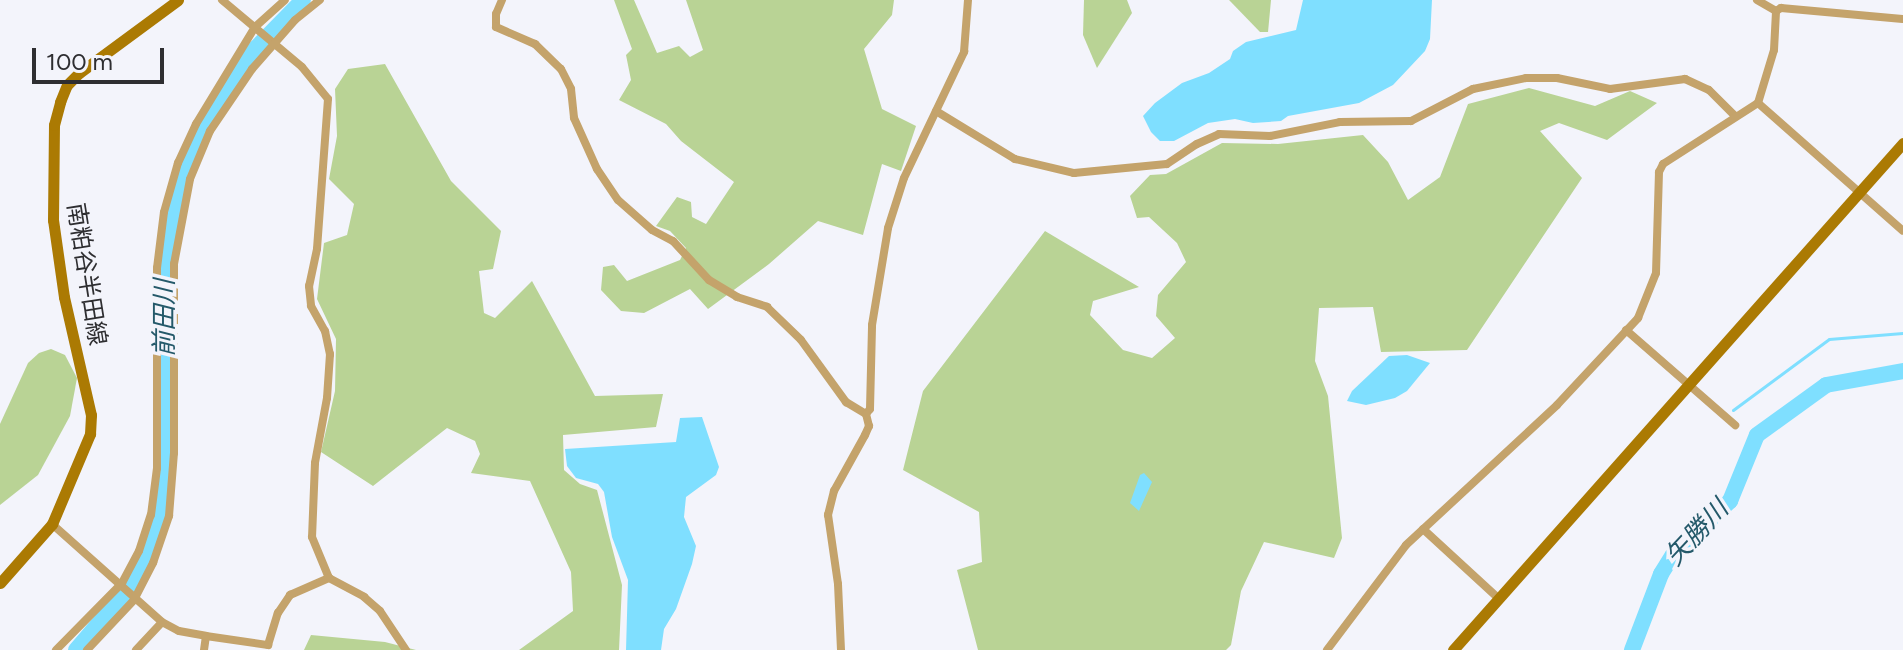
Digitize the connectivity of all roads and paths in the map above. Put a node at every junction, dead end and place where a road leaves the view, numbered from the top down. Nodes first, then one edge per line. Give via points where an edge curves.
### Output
1 (178, 0) edge
2 (222, 0) edge
3 (285, 0) edge
4 (320, 0) edge
5 (502, 0) edge
6 (968, 0) edge
7 (1757, 0) edge
8 (1781, 6) edge
9 (1903, 19) edge
10 (258, 30) junction
11 (273, 42) junction
12 (1758, 103) junction
13 (936, 111) junction
14 (1735, 116) junction
15 (1903, 143) edge
16 (1859, 193) junction
17 (1903, 231) edge
18 (1626, 330) junction
19 (1688, 384) junction
20 (866, 414) junction
21 (1735, 425) dead end
22 (52, 524) junction
23 (1423, 529) junction
24 (329, 578) junction
25 (0, 583) edge
26 (122, 583) junction
27 (136, 596) junction
28 (1498, 598) junction
29 (162, 622) junction
30 (206, 636) junction
31 (56, 650) edge
32 (87, 650) edge
33 (136, 650) edge
34 (204, 650) edge
35 (406, 650) edge
36 (841, 650) edge
37 (1327, 650) edge
38 (1453, 650) edge

1 - 22 street, 南粕谷半田線 via 73,79 54,125 53,220 91,415 78,469
2 - 10 street
3 - 10 street
4 - 11 street
5 - 20 street via 496,27 535,44 561,69 571,89 574,118 618,200 673,241 709,280 767,307 801,340 839,395
6 - 13 street via 964,52
7 - 8 street
8 - 9 street
8 - 12 street
10 - 11 street
10 - 26 street via 196,124 170,187 157,268 155,494 139,551
11 - 24 street via 321,87 329,108 309,286 330,354 312,512 315,547
11 - 27 street via 210,131 182,209 172,295 173,490 161,542
12 - 14 street
12 - 16 street
13 - 14 street via 1015,159 1074,173 1167,164 1219,134 1270,136 1340,122 1411,121 1473,89 1526,78 1557,78 1610,89 1685,79 1709,90
13 - 20 street via 904,178 888,228 872,325
14 - 18 street via 1663,164 1656,273 1644,307
15 - 16 street
16 - 17 street
16 - 19 street
18 - 19 street
18 - 23 street via 1557,405
19 - 21 street
19 - 28 street
20 - 36 street via 865,435 834,491 828,515
22 - 25 street, 南粕谷半田線
22 - 26 street
23 - 28 street
23 - 37 street
24 - 30 street via 290,595 268,645
24 - 35 street via 380,611
26 - 27 street
26 - 31 street
27 - 29 street
27 - 32 street
28 - 38 street
29 - 30 street
29 - 33 street
30 - 34 street

